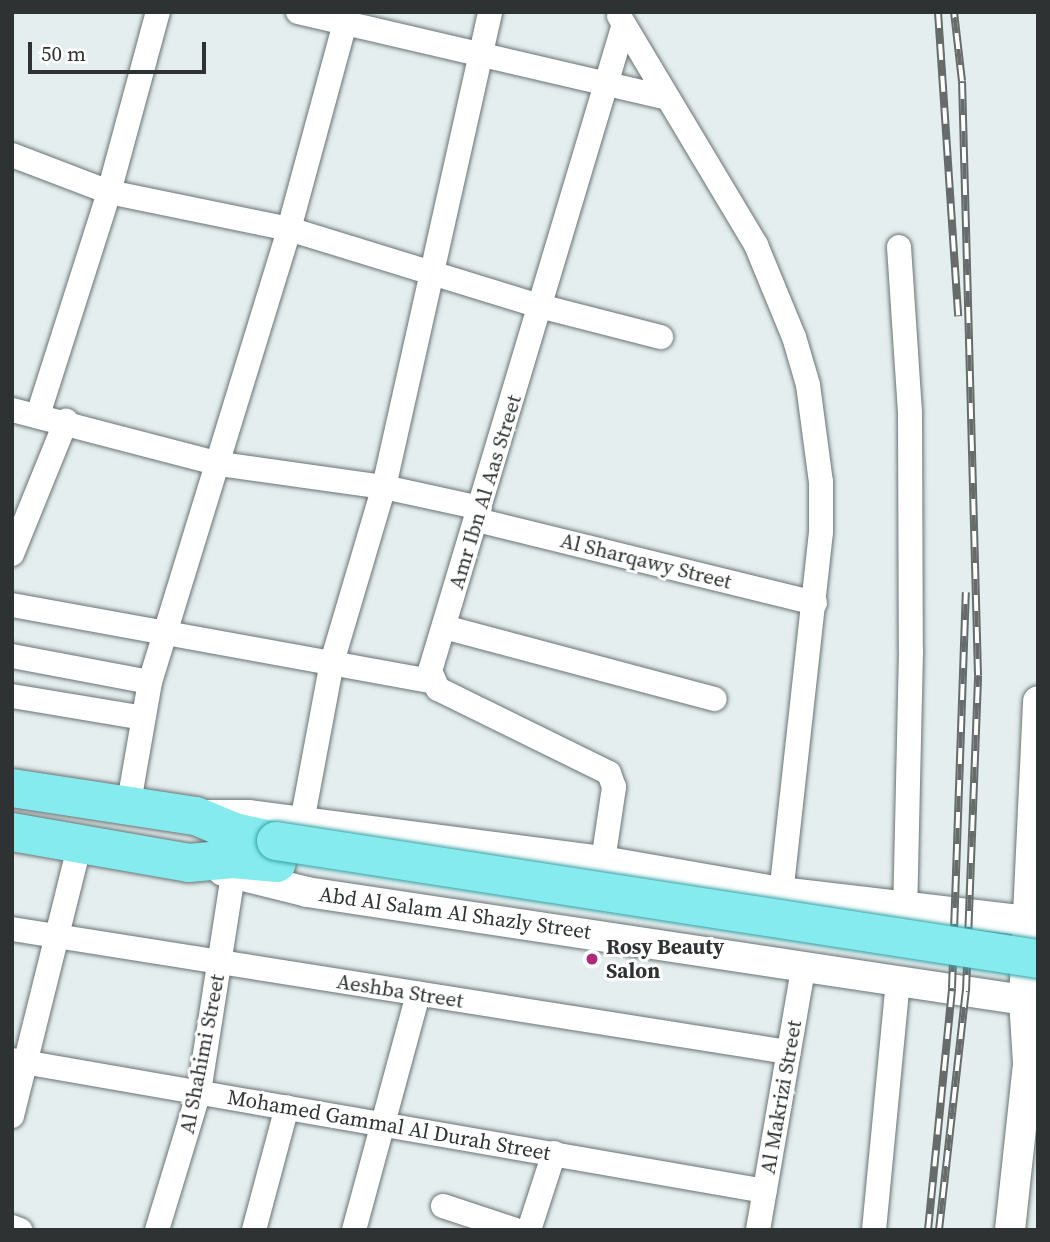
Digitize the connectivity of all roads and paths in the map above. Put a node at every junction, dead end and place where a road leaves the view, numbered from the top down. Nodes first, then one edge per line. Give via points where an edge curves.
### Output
1 (158, 12) edge
2 (298, 12) edge
3 (490, 12) edge
4 (346, 18) edge
5 (620, 18) edge
6 (480, 54) junction
7 (607, 84) junction
8 (667, 98) junction
9 (12, 155) edge
10 (109, 192) junction
11 (289, 229) junction
12 (899, 247) dead end
13 (434, 274) junction
14 (540, 306) junction
15 (661, 337) dead end
16 (12, 410) edge
17 (38, 415) junction
18 (66, 421) junction
19 (220, 464) junction
20 (384, 487) junction
21 (478, 514) junction
22 (12, 554) edge
23 (815, 603) junction
24 (12, 605) edge
25 (444, 626) junction
26 (164, 634) junction
27 (12, 656) edge
28 (332, 662) junction
29 (432, 681) junction
30 (150, 682) junction
31 (12, 696) edge
32 (715, 699) dead end
33 (1038, 701) edge
34 (143, 718) junction
35 (12, 788) edge
36 (128, 808) junction
37 (12, 832) edge
38 (285, 842) junction
39 (80, 843) junction
40 (603, 861) junction
41 (189, 863) junction
42 (233, 874) junction
43 (781, 892) junction
44 (905, 908) junction
45 (1027, 921) junction
46 (12, 929) edge
47 (60, 937) junction
48 (1038, 959) edge
49 (220, 962) junction
50 (804, 965) junction
51 (898, 980) junction
52 (1031, 993) edge
53 (418, 994) junction
54 (788, 1052) junction
55 (19, 1061) edge
56 (199, 1092) junction
57 (287, 1107) junction
58 (12, 1116) edge
59 (382, 1122) junction
60 (554, 1153) junction
61 (765, 1191) junction
62 (443, 1206) dead end
63 (12, 1227) edge
64 (20, 1230) edge
65 (157, 1230) edge
66 (254, 1230) edge
67 (354, 1230) edge
68 (516, 1230) edge
69 (529, 1230) edge
70 (758, 1230) edge
71 (874, 1230) edge
72 (1010, 1230) edge

1 - 10 street
2 - 4 street
3 - 6 street
4 - 6 street
4 - 11 street
5 - 7 street, Amr Ibn Al Aas Street
5 - 8 street
6 - 7 street
6 - 13 street
7 - 8 street
7 - 14 street, Amr Ibn Al Aas Street
8 - 23 street via 755,245 798,349 815,421 821,482
9 - 10 street
10 - 11 street
10 - 17 street
11 - 13 street
11 - 19 street
12 - 44 street via 910,413
13 - 14 street
13 - 20 street
14 - 15 street
14 - 21 street, Amr Ibn Al Aas Street
16 - 17 street, Al Sharqawy Street
17 - 18 street, Al Sharqawy Street
18 - 19 street, Al Sharqawy Street
18 - 22 street
19 - 20 street, Al Sharqawy Street
19 - 26 street
20 - 21 street, Al Sharqawy Street
20 - 28 street
21 - 23 street, Al Sharqawy Street
21 - 25 street, Amr Ibn Al Aas Street
23 - 43 street
24 - 26 street
25 - 29 street, Amr Ibn Al Aas Street via 430,670
25 - 32 street
26 - 28 street
26 - 30 street
27 - 30 street
28 - 29 street
28 - 38 street
29 - 40 street via 438,689 609,773 614,787
30 - 34 street
31 - 34 street
33 - 45 street
34 - 36 street
35 - 36 main road
36 - 38 main road via 196,816 234,832
37 - 39 main road, Abd Al Salam Al Shazly Street
38 - 40 street
38 - 41 main road via 233,859
38 - 48 main road, bridge
38 - 52 main road
39 - 41 main road, Abd Al Salam Al Shazly Street
39 - 47 street
40 - 43 street
41 - 42 street, Abd Al Salam Al Shazly Street
42 - 49 street, Al Shahimi Street
42 - 50 street, Abd Al Salam Al Shazly Street via 307,892
43 - 44 street
44 - 45 street
45 - 52 street
46 - 47 street, Aeshba Street
47 - 49 street, Aeshba Street
47 - 55 street
49 - 53 street, Aeshba Street
49 - 56 street, Al Shahimi Street
50 - 51 street, Abd Al Salam Al Shazly Street
50 - 54 street, Al Makrizi Street
51 - 52 street, Abd Al Salam Al Shazly Street
51 - 71 street
52 - 72 street
53 - 54 street, Aeshba Street
53 - 59 street
54 - 61 street, Al Makrizi Street
55 - 56 street, Mohamed Gammal Al Durah Street
55 - 58 street
56 - 57 street, Mohamed Gammal Al Durah Street
56 - 65 street, Al Shahimi Street
57 - 59 street, Mohamed Gammal Al Durah Street
57 - 66 street
59 - 60 street, Mohamed Gammal Al Durah Street
59 - 67 street
60 - 61 street, Mohamed Gammal Al Durah Street
60 - 69 street
61 - 70 street, Al Makrizi Street
62 - 68 street
63 - 64 street

